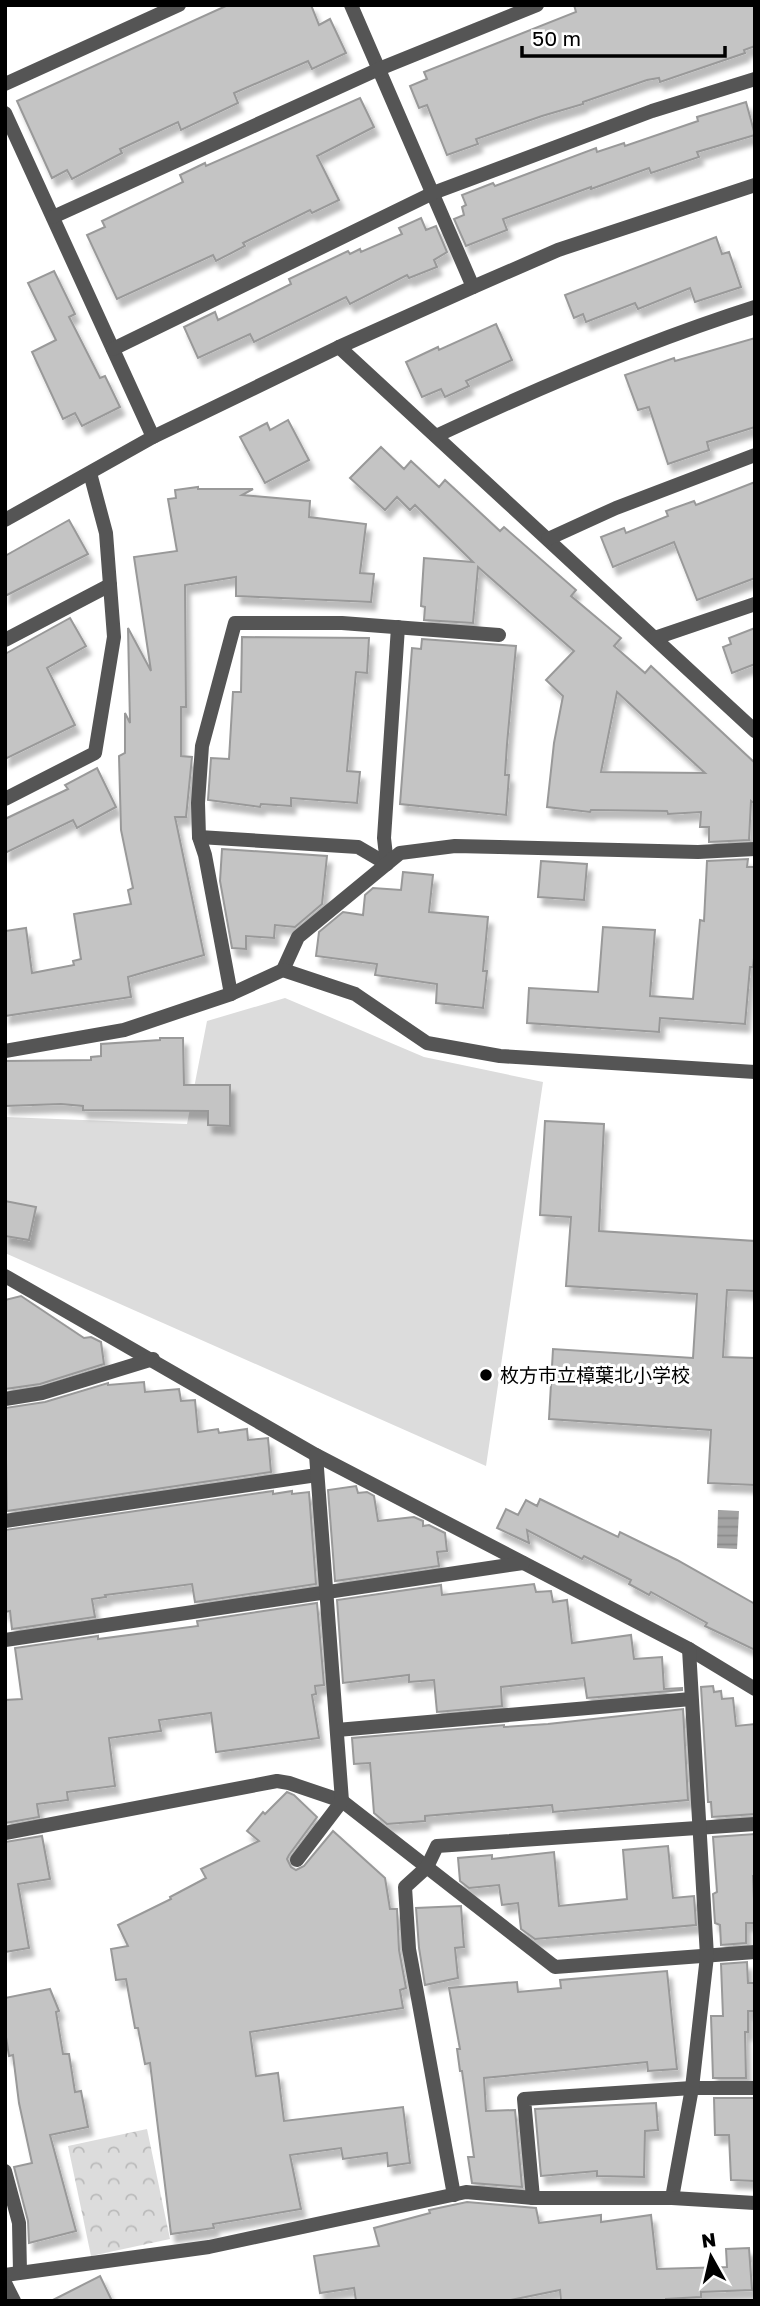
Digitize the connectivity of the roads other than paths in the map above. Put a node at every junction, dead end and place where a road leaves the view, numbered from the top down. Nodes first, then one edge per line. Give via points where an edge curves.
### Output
1 (179, 5) edge
2 (351, 5) edge
3 (537, 5) edge
4 (379, 68) junction
5 (755, 79) edge
6 (5, 85) edge
7 (5, 113) edge
8 (755, 185) edge
9 (433, 193) junction
10 (53, 217) junction
11 (473, 287) junction
12 (755, 307) edge
13 (338, 347) junction
14 (113, 349) junction
15 (436, 436) junction
16 (153, 437) junction
17 (755, 455) edge
18 (90, 473) junction
19 (5, 520) edge
20 (548, 539) junction
21 (110, 585) junction
22 (755, 604) edge
23 (398, 627) junction
24 (499, 635) dead end
25 (655, 638) junction
26 (5, 640) edge
27 (755, 731) edge
28 (5, 799) edge
29 (199, 837) junction
30 (755, 849) edge
31 (387, 864) junction
32 (283, 970) junction
33 (230, 994) junction
34 (5, 1051) edge
35 (755, 1072) edge
36 (5, 1276) edge
37 (153, 1359) junction
38 (5, 1399) edge
39 (316, 1455) junction
40 (317, 1475) junction
41 (5, 1521) edge
42 (523, 1563) junction
43 (326, 1591) junction
44 (5, 1640) edge
45 (688, 1649) junction
46 (755, 1689) edge
47 (691, 1699) junction
48 (337, 1730) junction
49 (342, 1801) junction
50 (755, 1824) edge
51 (699, 1828) junction
52 (5, 1833) edge
53 (297, 1860) dead end
54 (427, 1867) junction
55 (755, 1952) edge
56 (707, 1956) junction
57 (692, 2088) junction
58 (755, 2088) edge
59 (5, 2171) edge
60 (454, 2195) junction
61 (533, 2197) junction
62 (672, 2198) junction
63 (755, 2203) edge
64 (20, 2272) junction
65 (5, 2275) edge
66 (5, 2283) edge
67 (14, 2301) edge

1 - 6 street
2 - 4 street
3 - 4 street
4 - 9 street
4 - 10 street
5 - 9 street via 652,111
7 - 10 street
8 - 11 street via 558,250
9 - 11 street
9 - 14 street
10 - 14 street
11 - 13 street
12 - 15 street via 574,373
13 - 15 street
13 - 16 street
14 - 16 street
15 - 20 street
16 - 18 street
17 - 20 street via 615,508
18 - 19 street
18 - 21 street via 106,533
20 - 25 street
21 - 26 street
21 - 28 street via 114,637 95,753
22 - 25 street
23 - 24 street
23 - 29 street via 235,623 202,746
23 - 31 street via 384,838
25 - 27 street
29 - 31 street via 358,847
29 - 33 street
30 - 31 street via 698,852 455,846 400,853
31 - 32 street via 298,937
32 - 33 street
32 - 35 street via 355,994 427,1043 500,1056
33 - 34 street via 124,1030
36 - 37 street
37 - 38 street via 41,1393
37 - 39 street
39 - 40 street
39 - 42 street
40 - 41 street
40 - 43 street
42 - 43 street
42 - 45 street
43 - 44 street
43 - 48 street
45 - 46 street
45 - 47 street
47 - 48 street
47 - 51 street
48 - 49 street
49 - 52 street via 277,1781
49 - 53 street
49 - 54 street
50 - 51 street
51 - 54 street via 437,1846
51 - 56 street
54 - 56 street via 555,1967
54 - 60 street via 405,1887 409,1950
55 - 56 street
56 - 57 street
57 - 58 street
57 - 61 street via 524,2099
57 - 62 street
59 - 64 street via 19,2223
60 - 61 street
60 - 64 street via 209,2247
61 - 62 street
62 - 63 street
64 - 65 street
66 - 67 street

